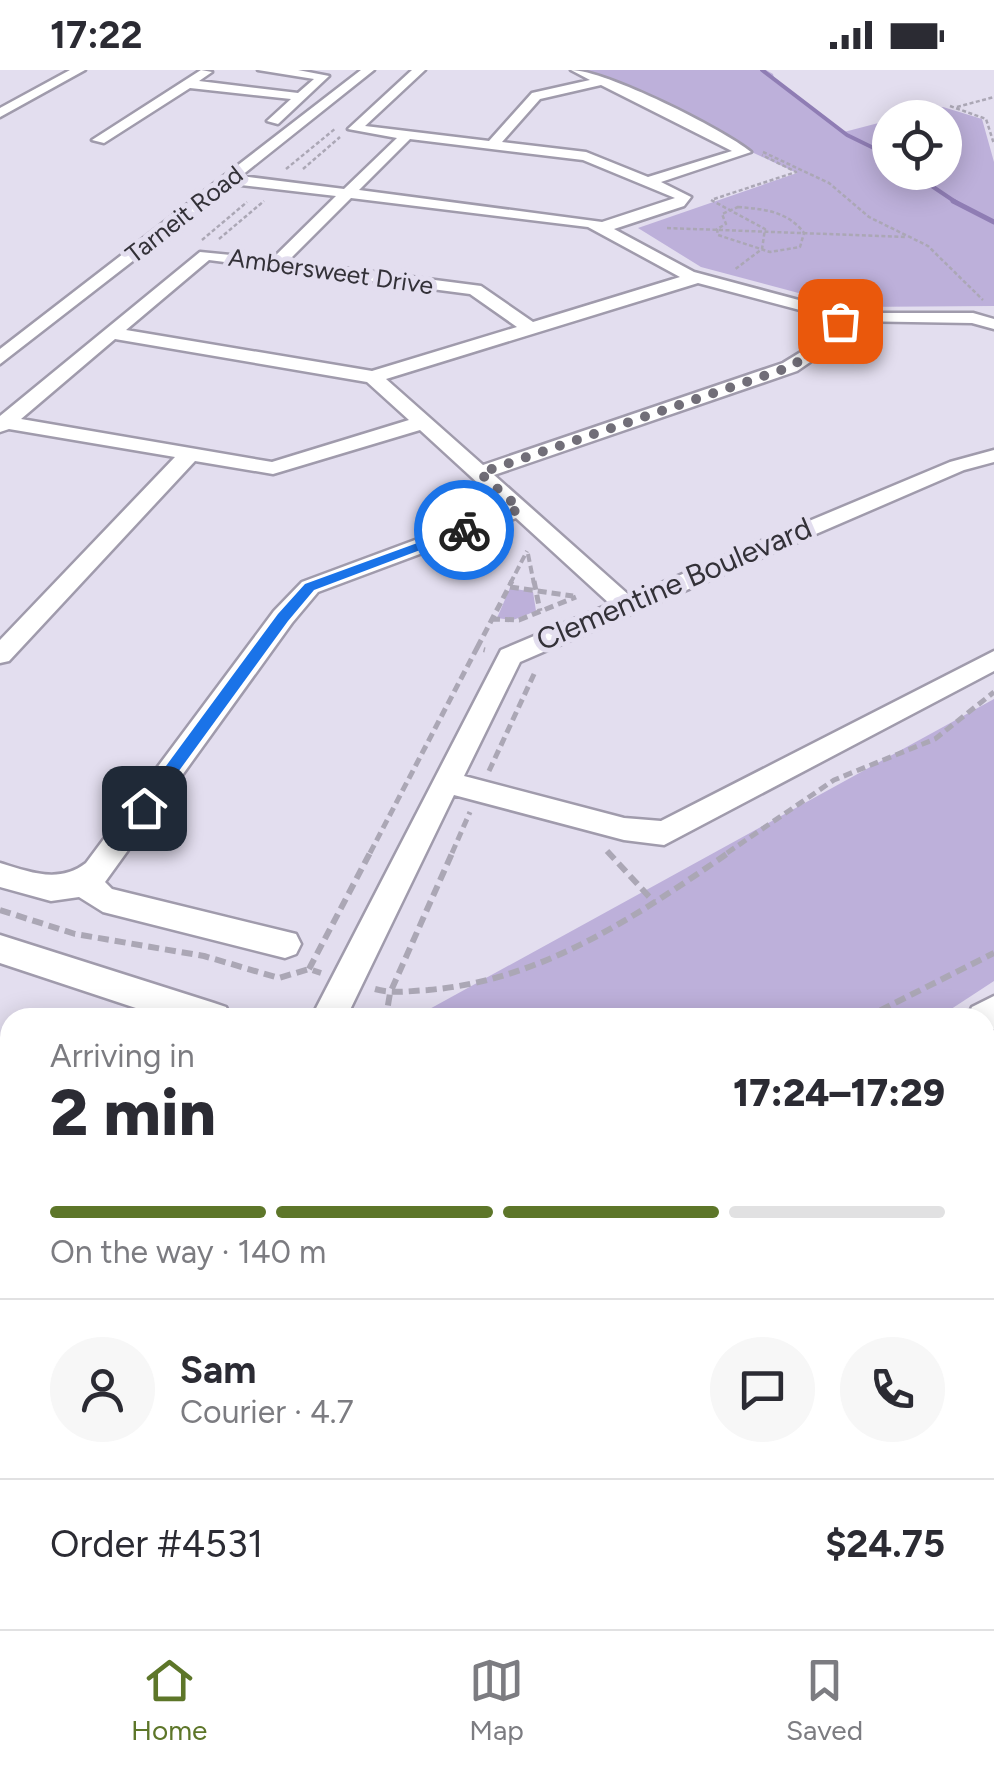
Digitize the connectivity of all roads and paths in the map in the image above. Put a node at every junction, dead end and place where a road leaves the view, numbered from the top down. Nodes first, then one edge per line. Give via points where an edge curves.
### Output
1 (208, 70) edge
2 (264, 70) edge
3 (368, 70) edge
4 (419, 70) edge
5 (576, 70) edge
6 (55, 72) edge
7 (76, 72) edge
8 (603, 81) junction
9 (190, 84) junction
10 (302, 97) junction
11 (994, 98) edge
12 (0, 112) edge
13 (348, 132) junction
14 (257, 134) dead end
15 (406, 136) junction
16 (99, 140) dead end
17 (994, 144) edge
18 (491, 146) junction
19 (756, 148) dead end
20 (766, 154) junction
21 (304, 168) dead end
22 (229, 179) junction
23 (650, 181) junction
24 (274, 192) dead end
25 (350, 194) junction
26 (728, 208) junction
27 (603, 227) junction
28 (664, 228) dead end
29 (717, 230) junction
30 (766, 232) junction
31 (804, 233) junction
32 (912, 237) junction
33 (210, 246) dead end
34 (764, 250) junction
35 (277, 263) junction
36 (696, 278) junction
37 (718, 284) junction
38 (994, 306) edge
39 (845, 316) junction
40 (994, 324) edge
41 (532, 330) junction
42 (110, 332) junction
43 (0, 358) edge
44 (372, 377) junction
45 (424, 422) junction
46 (2, 424) edge
47 (189, 455) junction
48 (994, 456) edge
49 (480, 473) junction
50 (520, 509) junction
51 (490, 520) junction
52 (528, 551) junction
53 (540, 562) dead end
54 (564, 585) dead end
55 (509, 586) junction
56 (536, 591) junction
57 (576, 596) junction
58 (626, 604) junction
59 (540, 611) junction
60 (597, 616) junction
61 (491, 620) junction
62 (477, 648) dead end
63 (0, 655) edge
64 (994, 660) edge
65 (994, 692) edge
66 (490, 770) dead end
67 (507, 774) dead end
68 (444, 782) junction
69 (470, 811) dead end
70 (487, 816) dead end
71 (605, 849) dead end
72 (0, 875) edge
73 (85, 884) junction
74 (654, 903) junction
75 (0, 910) edge
76 (286, 944) dead end
77 (0, 950) edge
78 (994, 953) edge
79 (346, 980) junction
80 (183, 1008) edge
81 (333, 1008) edge
82 (884, 1008) edge

1 - 9 street
2 - 10 street via 323,76
3 - 22 street, Tarneit Road
4 - 13 street
5 - 8 street
6 - 7 street
7 - 12 street
8 - 18 street via 536,96
8 - 23 street via 744,152
9 - 10 street
9 - 16 street
10 - 14 street
11 - 17 path via 952,106 986,119
13 - 15 street
13 - 21 path
15 - 18 street
15 - 25 street
18 - 23 street via 596,158
19 - 20 path
20 - 26 path via 761,155 796,172 711,200
20 - 32 path via 829,183 869,217
22 - 25 street
22 - 43 street, Tarneit Road
23 - 27 street via 685,199
24 - 33 path
25 - 27 street
25 - 35 street
26 - 29 path via 722,214 726,224
26 - 30 path
26 - 31 path via 775,212
27 - 36 street
28 - 29 path
29 - 30 path
29 - 34 path via 724,239
30 - 31 path
30 - 34 path
31 - 32 path
31 - 34 path via 796,250
32 - 38 path
34 - 37 path
35 - 41 street, Ambersweet Drive via 474,290
35 - 42 street, Ambersweet Drive via 201,257
36 - 37 street
36 - 41 street
37 - 39 street
39 - 40 street
39 - 49 street via 790,367
41 - 44 street
42 - 44 street
42 - 46 street, Ambersweet Drive
44 - 45 street
45 - 47 street via 284,466
45 - 49 street
46 - 47 street
47 - 63 street
48 - 58 street, Clementine Boulevard
49 - 50 street
50 - 51 street
50 - 58 street
51 - 52 path
51 - 73 street via 310,587
52 - 53 path
52 - 55 path
52 - 56 path
54 - 57 path
55 - 56 path
55 - 61 path
56 - 57 path
56 - 59 path
57 - 59 path
57 - 60 path
58 - 60 street, Clementine Boulevard
59 - 61 path via 512,622
60 - 68 street, Clementine Boulevard via 506,660
61 - 62 path
64 - 68 street via 664,833
65 - 74 path via 935,739 798,802
66 - 67 path
68 - 79 street, Clementine Boulevard
69 - 70 path
71 - 74 path
72 - 73 street via 48,890
73 - 76 street via 103,899
74 - 79 path via 530,968 459,987 390,994
75 - 79 path via 75,934 204,956 279,978 309,970
77 - 80 street
78 - 82 path
79 - 81 street, Clementine Boulevard

